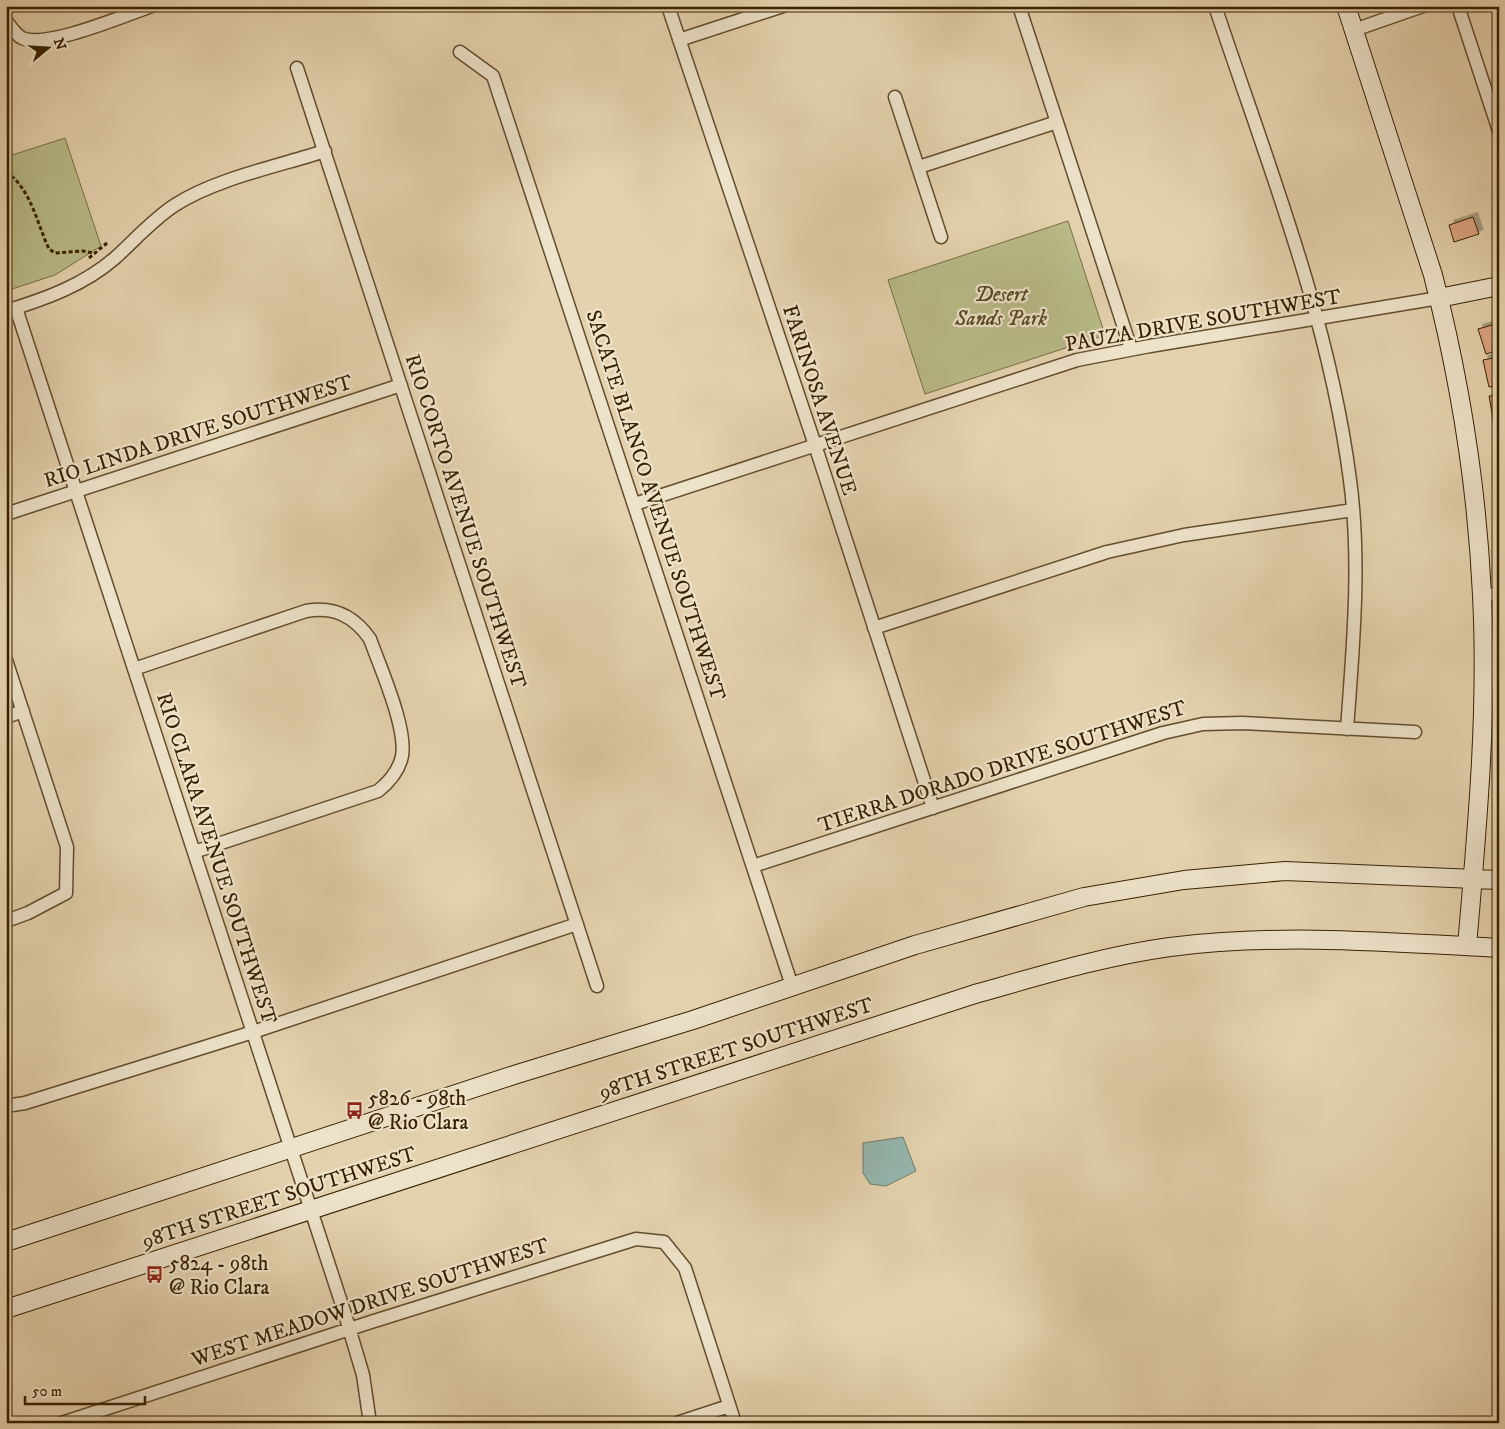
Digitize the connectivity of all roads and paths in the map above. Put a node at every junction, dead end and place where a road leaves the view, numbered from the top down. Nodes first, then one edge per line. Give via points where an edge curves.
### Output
1 (152, 6) edge
2 (668, 6) edge
3 (783, 6) edge
4 (1019, 6) edge
5 (1215, 6) edge
6 (1346, 6) edge
7 (1423, 6) edge
8 (1458, 6) edge
9 (6, 21) edge
10 (1354, 30) junction
11 (679, 40) junction
12 (460, 52) dead end
13 (297, 68) dead end
14 (895, 97) dead end
15 (1057, 122) junction
16 (1499, 131) edge
17 (325, 151) junction
18 (919, 167) junction
19 (6, 172) edge
20 (941, 237) dead end
21 (107, 243) dead end
22 (92, 253) dead end
23 (87, 260) dead end
24 (1499, 286) edge
25 (1439, 298) junction
26 (11, 310) edge
27 (1319, 319) junction
28 (1132, 349) junction
29 (401, 385) junction
30 (815, 445) junction
31 (76, 492) junction
32 (635, 504) junction
33 (1353, 510) junction
34 (6, 514) edge
35 (1491, 595) edge
36 (874, 628) junction
37 (6, 660) edge
38 (134, 668) junction
39 (23, 712) junction
40 (6, 717) edge
41 (1347, 729) junction
42 (1415, 732) dead end
43 (932, 808) junction
44 (194, 852) junction
45 (753, 866) junction
46 (1473, 878) junction
47 (1499, 880) edge
48 (6, 921) edge
49 (577, 924) junction
50 (1467, 946) junction
51 (1499, 948) edge
52 (597, 986) dead end
53 (792, 986) junction
54 (253, 1032) junction
55 (6, 1106) edge
56 (291, 1148) junction
57 (311, 1211) junction
58 (6, 1242) edge
59 (6, 1309) edge
60 (350, 1329) junction
61 (729, 1406) junction
62 (62, 1423) edge
63 (370, 1423) edge
64 (677, 1423) edge
65 (735, 1423) edge

1 - 9 street via 63,36 41,40 21,38
2 - 11 street, FARINOSA AVENUE
3 - 11 street
4 - 15 street
5 - 27 street
6 - 10 main road
7 - 10 street
8 - 16 street
10 - 25 main road
11 - 30 street, FARINOSA AVENUE
12 - 32 street, SACATE BLANCO AVENUE SOUTHWEST via 493,76
13 - 17 street, RIO CORTO AVENUE SOUTHWEST
14 - 18 street
15 - 18 street
15 - 28 street
17 - 26 street via 190,196 157,218 95,273 47,298
17 - 29 street, RIO CORTO AVENUE SOUTHWEST
18 - 20 street
19 - 22 path via 23,190 49,249 55,253
21 - 23 path
24 - 25 main road
25 - 27 street, PAUZA DRIVE SOUTHWEST
25 - 35 main road via 1468,443
26 - 31 street, RIO CLARA AVENUE SOUTHWEST
27 - 28 street, PAUZA DRIVE SOUTHWEST
27 - 33 street via 1337,399
28 - 30 street, PAUZA DRIVE SOUTHWEST via 1077,360
29 - 31 street, RIO LINDA DRIVE SOUTHWEST
29 - 49 street, RIO CORTO AVENUE SOUTHWEST
30 - 32 street, PAUZA DRIVE SOUTHWEST
30 - 36 street, FARINOSA AVENUE
31 - 34 street, RIO LINDA DRIVE SOUTHWEST
31 - 38 street, RIO CLARA AVENUE SOUTHWEST
32 - 45 street, SACATE BLANCO AVENUE SOUTHWEST
33 - 36 street via 1184,535 1107,552
33 - 41 street via 1356,541
35 - 46 main road
36 - 43 street, FARINOSA AVENUE
37 - 39 street
38 - 44 street, RIO CLARA AVENUE SOUTHWEST
38 - 44 street via 320,608 349,616 370,639 400,727 402,759 388,783 367,796
39 - 40 street
39 - 48 street via 67,847 66,893
41 - 42 street, TIERRA DORADO DRIVE SOUTHWEST
41 - 43 street, TIERRA DORADO DRIVE SOUTHWEST via 1202,724 1163,733
43 - 45 street, TIERRA DORADO DRIVE SOUTHWEST
44 - 54 street, RIO CLARA AVENUE SOUTHWEST
45 - 53 street, SACATE BLANCO AVENUE SOUTHWEST
46 - 47 main road, 98TH STREET SOUTHWEST
46 - 50 main road
46 - 53 main road, 98TH STREET SOUTHWEST via 1285,872 1184,880 1084,897 915,945
49 - 52 street, RIO CORTO AVENUE SOUTHWEST
49 - 54 street
50 - 51 main road, 98TH STREET SOUTHWEST
50 - 57 main road, 98TH STREET SOUTHWEST via 1315,938 1244,941 1169,947 1084,964 957,1000
53 - 56 main road, 98TH STREET SOUTHWEST
54 - 55 street via 25,1103
54 - 56 street, RIO CLARA AVENUE SOUTHWEST
56 - 57 street, RIO CLARA AVENUE SOUTHWEST
56 - 58 main road, 98TH STREET SOUTHWEST
57 - 59 main road, 98TH STREET SOUTHWEST
57 - 60 street, RIO CLARA AVENUE SOUTHWEST
60 - 61 street, WEST MEADOW DRIVE SOUTHWEST via 636,1239 664,1242 685,1268
60 - 62 street, WEST MEADOW DRIVE SOUTHWEST
60 - 63 street, RIO CLARA AVENUE SOUTHWEST via 363,1375
61 - 64 street
61 - 65 street

